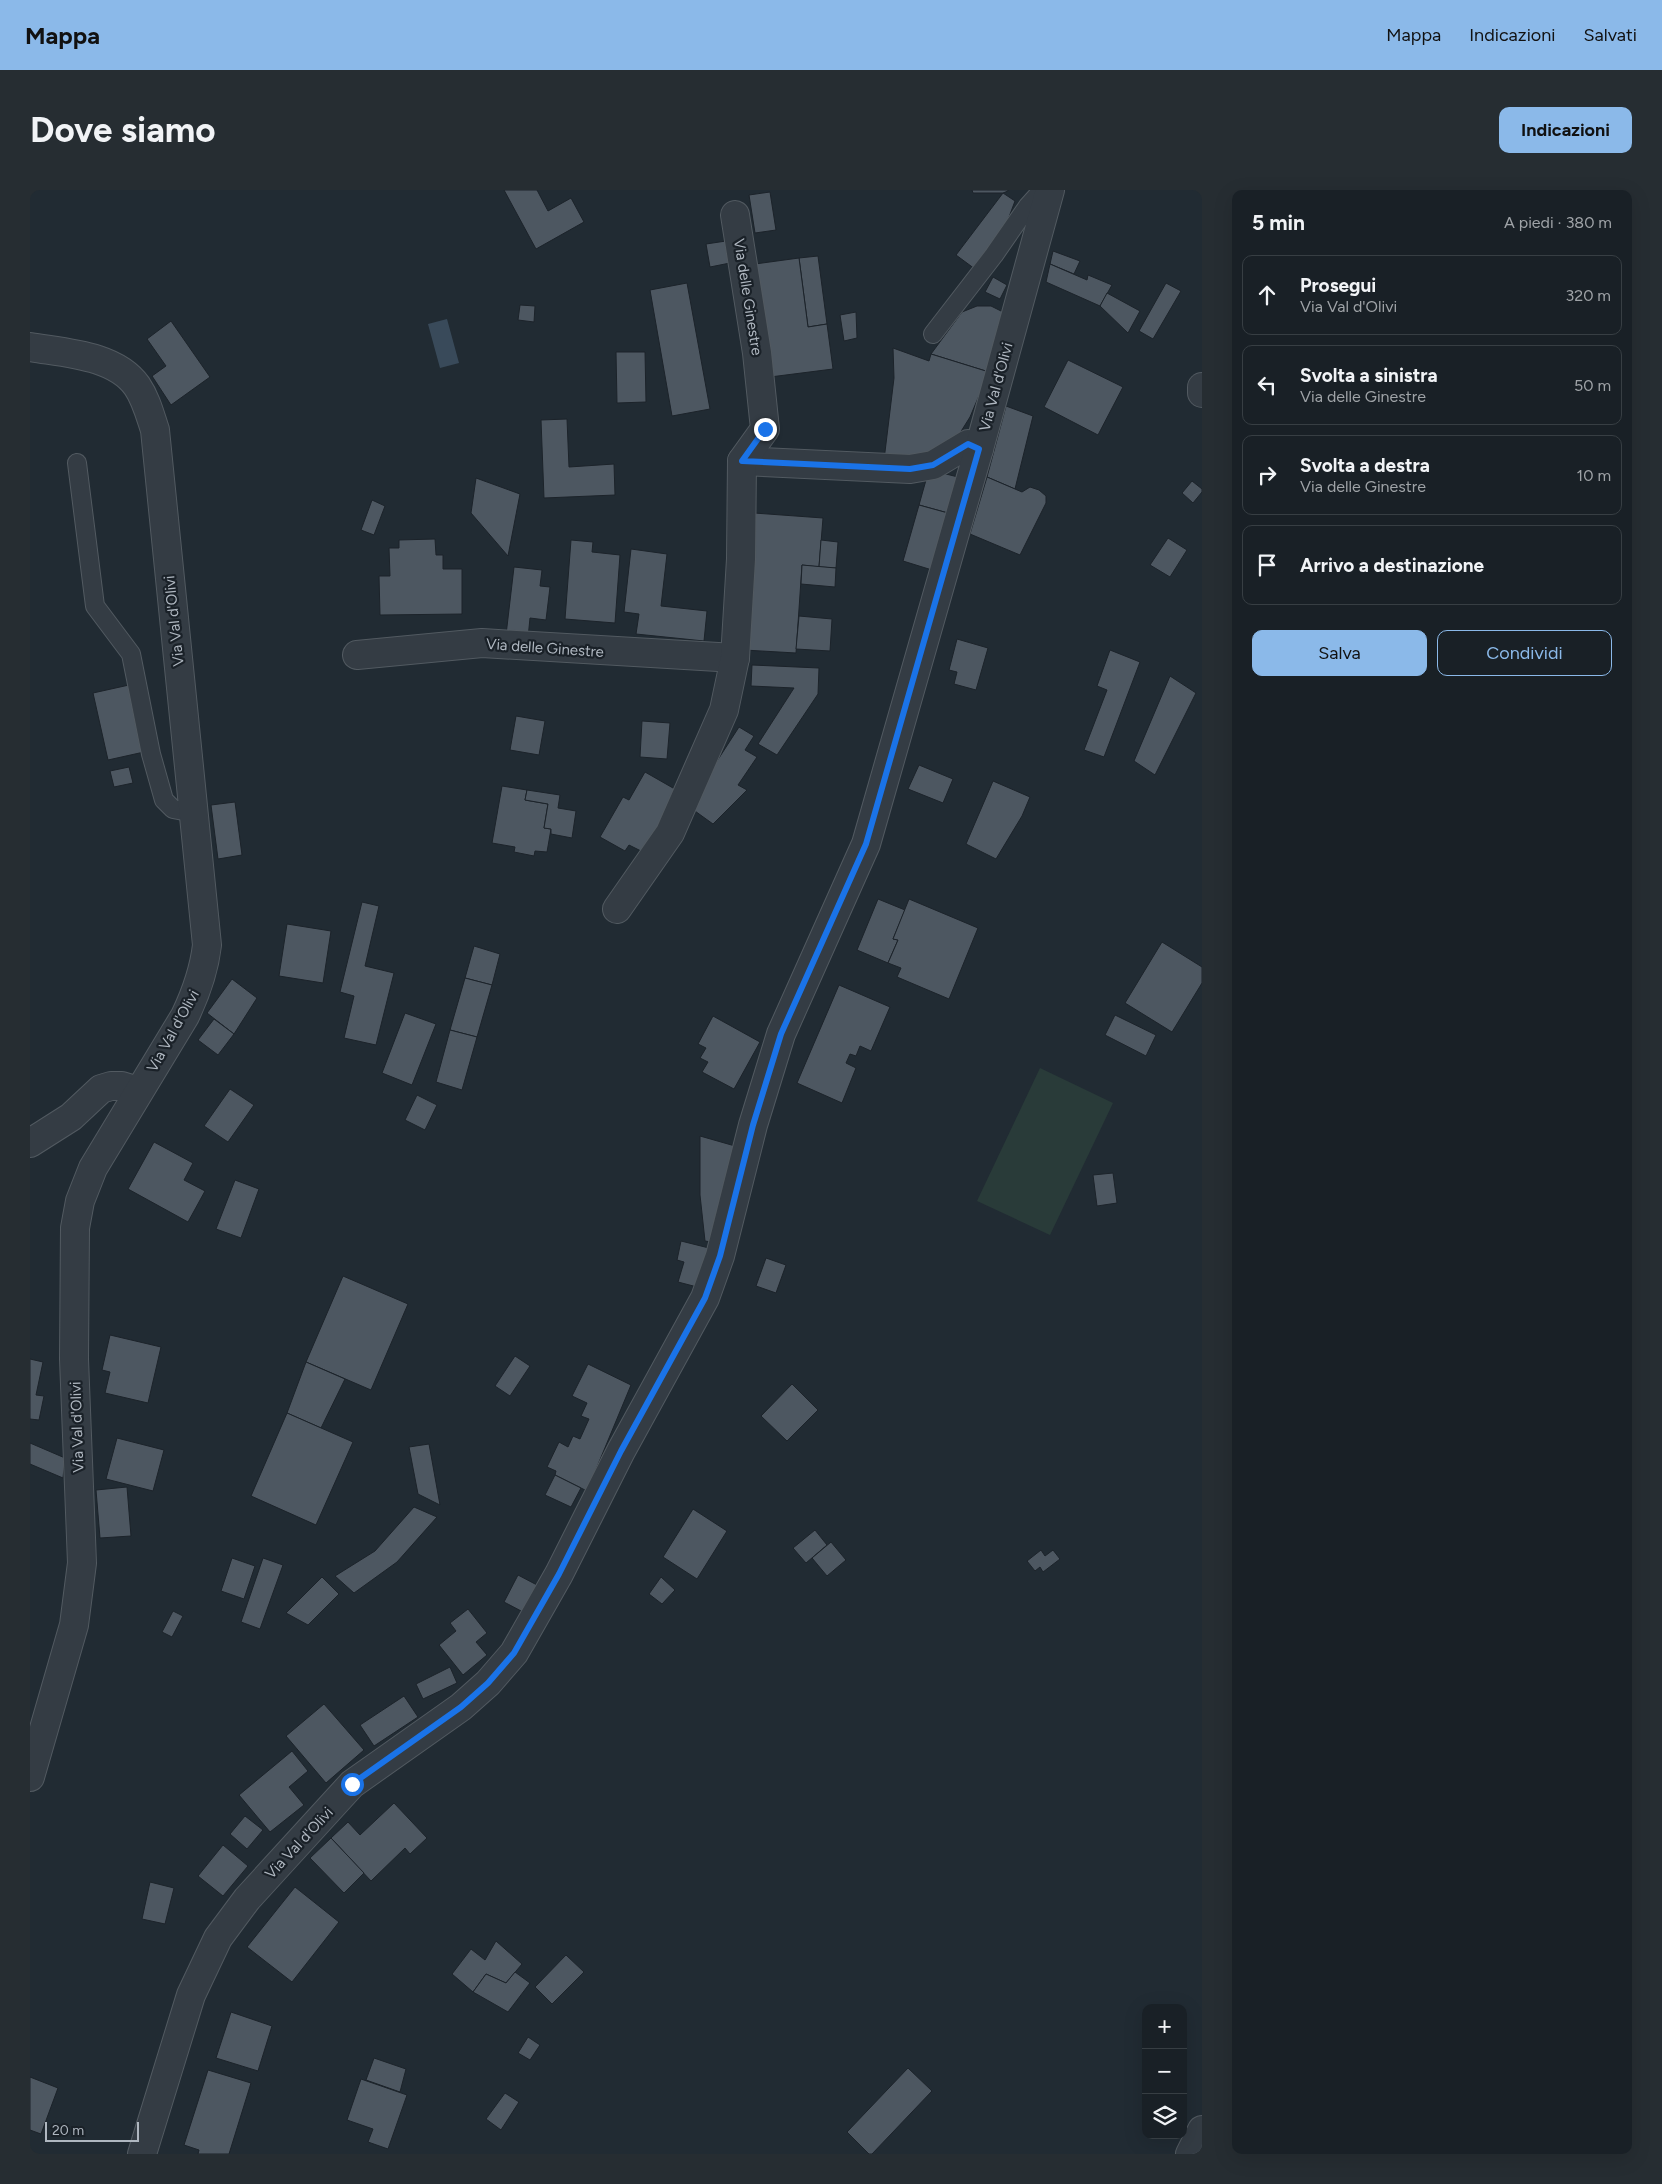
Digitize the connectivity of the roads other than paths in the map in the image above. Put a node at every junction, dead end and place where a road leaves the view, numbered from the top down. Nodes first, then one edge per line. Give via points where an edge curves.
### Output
1 (1050, 192) edge
2 (734, 214) dead end
3 (934, 334) dead end
4 (30, 347) edge
5 (1202, 387) edge
6 (1202, 393) edge
7 (979, 449) junction
8 (742, 461) junction
9 (77, 463) dead end
10 (356, 655) dead end
11 (735, 658) junction
12 (194, 813) junction
13 (617, 909) dead end
14 (138, 1091) junction
15 (30, 1143) edge
16 (30, 1777) edge
17 (1202, 2130) edge
18 (142, 2154) edge
19 (1190, 2154) edge

1 - 3 lane via 1037,196 1028,206
1 - 7 street, Via Val d'Olivi
2 - 8 street, Via delle Ginestre via 757,353 765,429
4 - 12 street, Via Val d'Olivi via 103,362 123,372 137,386 147,404 155,430
5 - 6 street
7 - 8 street via 968,444 933,465 910,469
7 - 18 street, Via Val d'Olivi via 866,844 781,1034 753,1125 720,1256 705,1298 514,1653 461,1707 352,1784 247,1899 218,1938 191,1995
8 - 11 street
9 - 12 lane via 94,606 131,654 151,754 164,800 173,809
10 - 11 street, Via delle Ginestre via 482,643
11 - 13 street via 724,710 670,833
12 - 14 street, Via Val d'Olivi via 207,945 204,968 185,1016
14 - 15 street via 122,1086 100,1089 71,1117
14 - 16 street, Via Val d'Olivi via 93,1168 80,1201 75,1228 74,1359 82,1563 74,1625
17 - 19 street

